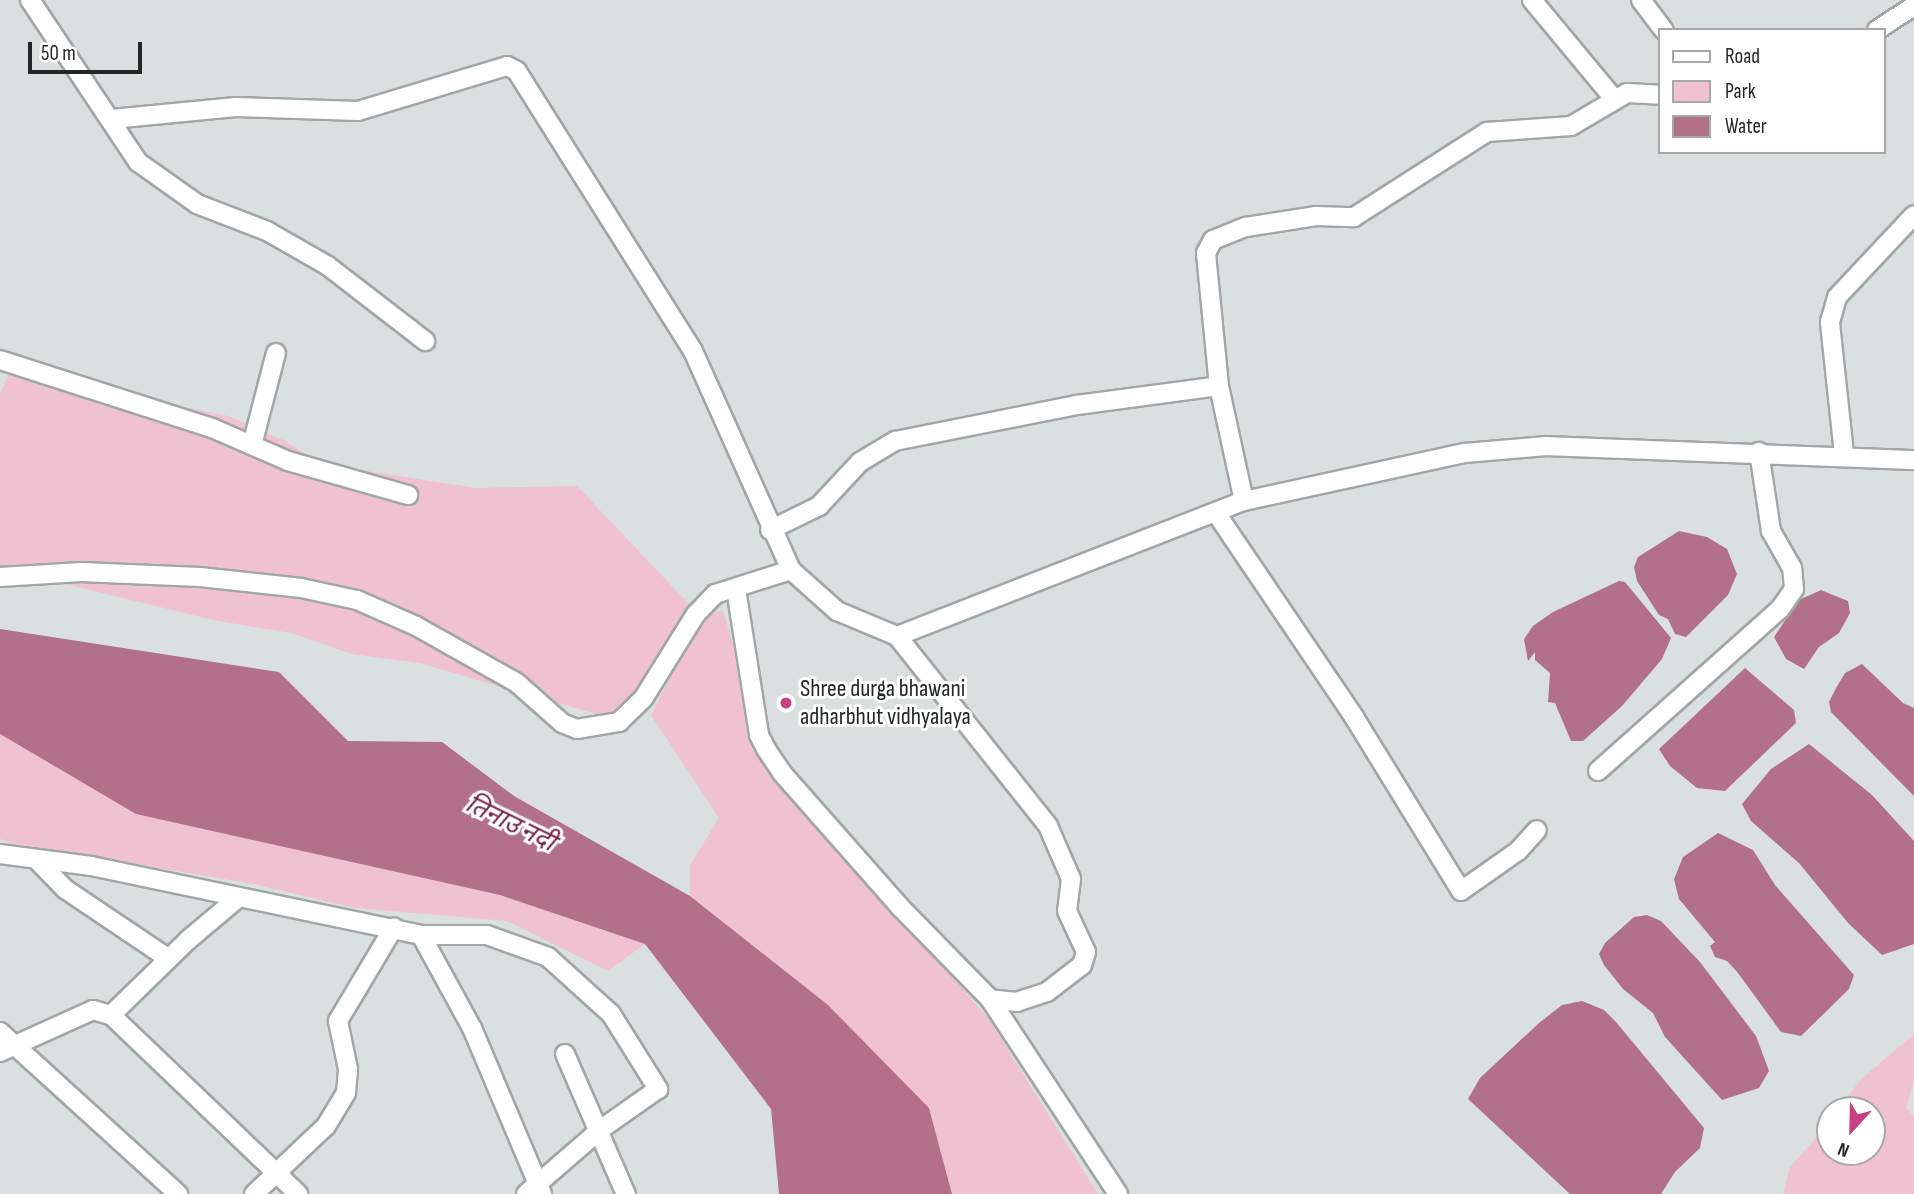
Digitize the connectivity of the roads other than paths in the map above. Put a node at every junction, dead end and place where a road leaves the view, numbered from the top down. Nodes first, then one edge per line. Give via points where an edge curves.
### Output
1 (30, 0) edge
2 (1532, 0) edge
3 (1641, 0) edge
4 (1914, 6) edge
5 (1662, 28) edge
6 (1880, 28) edge
7 (1658, 95) edge
8 (1615, 100) junction
9 (112, 119) junction
10 (1914, 215) edge
11 (425, 341) dead end
12 (276, 353) dead end
13 (0, 360) edge
14 (1219, 386) junction
15 (251, 445) junction
16 (1759, 452) junction
17 (1844, 454) junction
18 (1914, 460) edge
19 (408, 495) dead end
20 (1244, 501) junction
21 (1216, 513) junction
22 (770, 530) junction
23 (791, 570) junction
24 (0, 577) edge
25 (736, 589) junction
26 (897, 636) junction
27 (1598, 771) dead end
28 (1537, 830) dead end
29 (3, 860) edge
30 (37, 860) junction
31 (238, 898) junction
32 (394, 926) junction
33 (421, 935) junction
34 (169, 959) junction
35 (990, 999) junction
36 (111, 1015) junction
37 (0, 1032) edge
38 (18, 1046) junction
39 (0, 1052) edge
40 (565, 1054) dead end
41 (601, 1129) junction
42 (275, 1173) junction
43 (535, 1191) edge
44 (178, 1194) edge
45 (254, 1194) edge
46 (298, 1194) edge
47 (626, 1194) edge
48 (1118, 1194) edge

1 - 9 street
2 - 8 street
3 - 5 street
4 - 6 street
7 - 8 street via 1639,92
8 - 14 street via 1571,126 1487,132 1354,217 1316,216 1246,227 1213,240 1206,253
9 - 11 street via 138,162 163,182 197,204 267,231 328,265
9 - 22 street via 236,107 358,111 513,68 693,351
10 - 17 street via 1837,297 1830,321
12 - 15 street
13 - 15 street via 212,428
14 - 20 street
14 - 22 street via 1077,405 895,441 860,462 819,506
15 - 19 street
16 - 17 street
16 - 20 street via 1547,446 1465,453
16 - 27 street via 1770,531 1792,568 1794,589 1780,609
17 - 18 street
20 - 21 street
21 - 26 street
21 - 28 street via 1354,717 1461,891 1518,851
22 - 23 street
23 - 25 street
23 - 26 street via 837,611
24 - 25 street via 81,572 200,578 301,587 357,600 416,626 517,683 562,723 577,729 619,722 643,699 696,614 715,594
25 - 35 street via 759,734 766,749 900,907
26 - 35 street via 1048,826 1071,879 1068,911 1086,952 1082,965 1047,992 1017,1002
29 - 30 street
30 - 31 street via 91,866
30 - 34 street via 65,889
31 - 32 street
31 - 34 street
32 - 33 street
32 - 42 street via 338,1021 348,1069 346,1093 326,1126
33 - 41 street via 487,934 519,943 548,957 611,1014 658,1089
33 - 43 street via 472,1028
34 - 36 street
35 - 48 street
36 - 38 street via 93,1010
36 - 42 street
37 - 38 street
38 - 39 street
38 - 44 street
40 - 41 street
41 - 43 street
41 - 47 street
42 - 45 street
42 - 46 street

